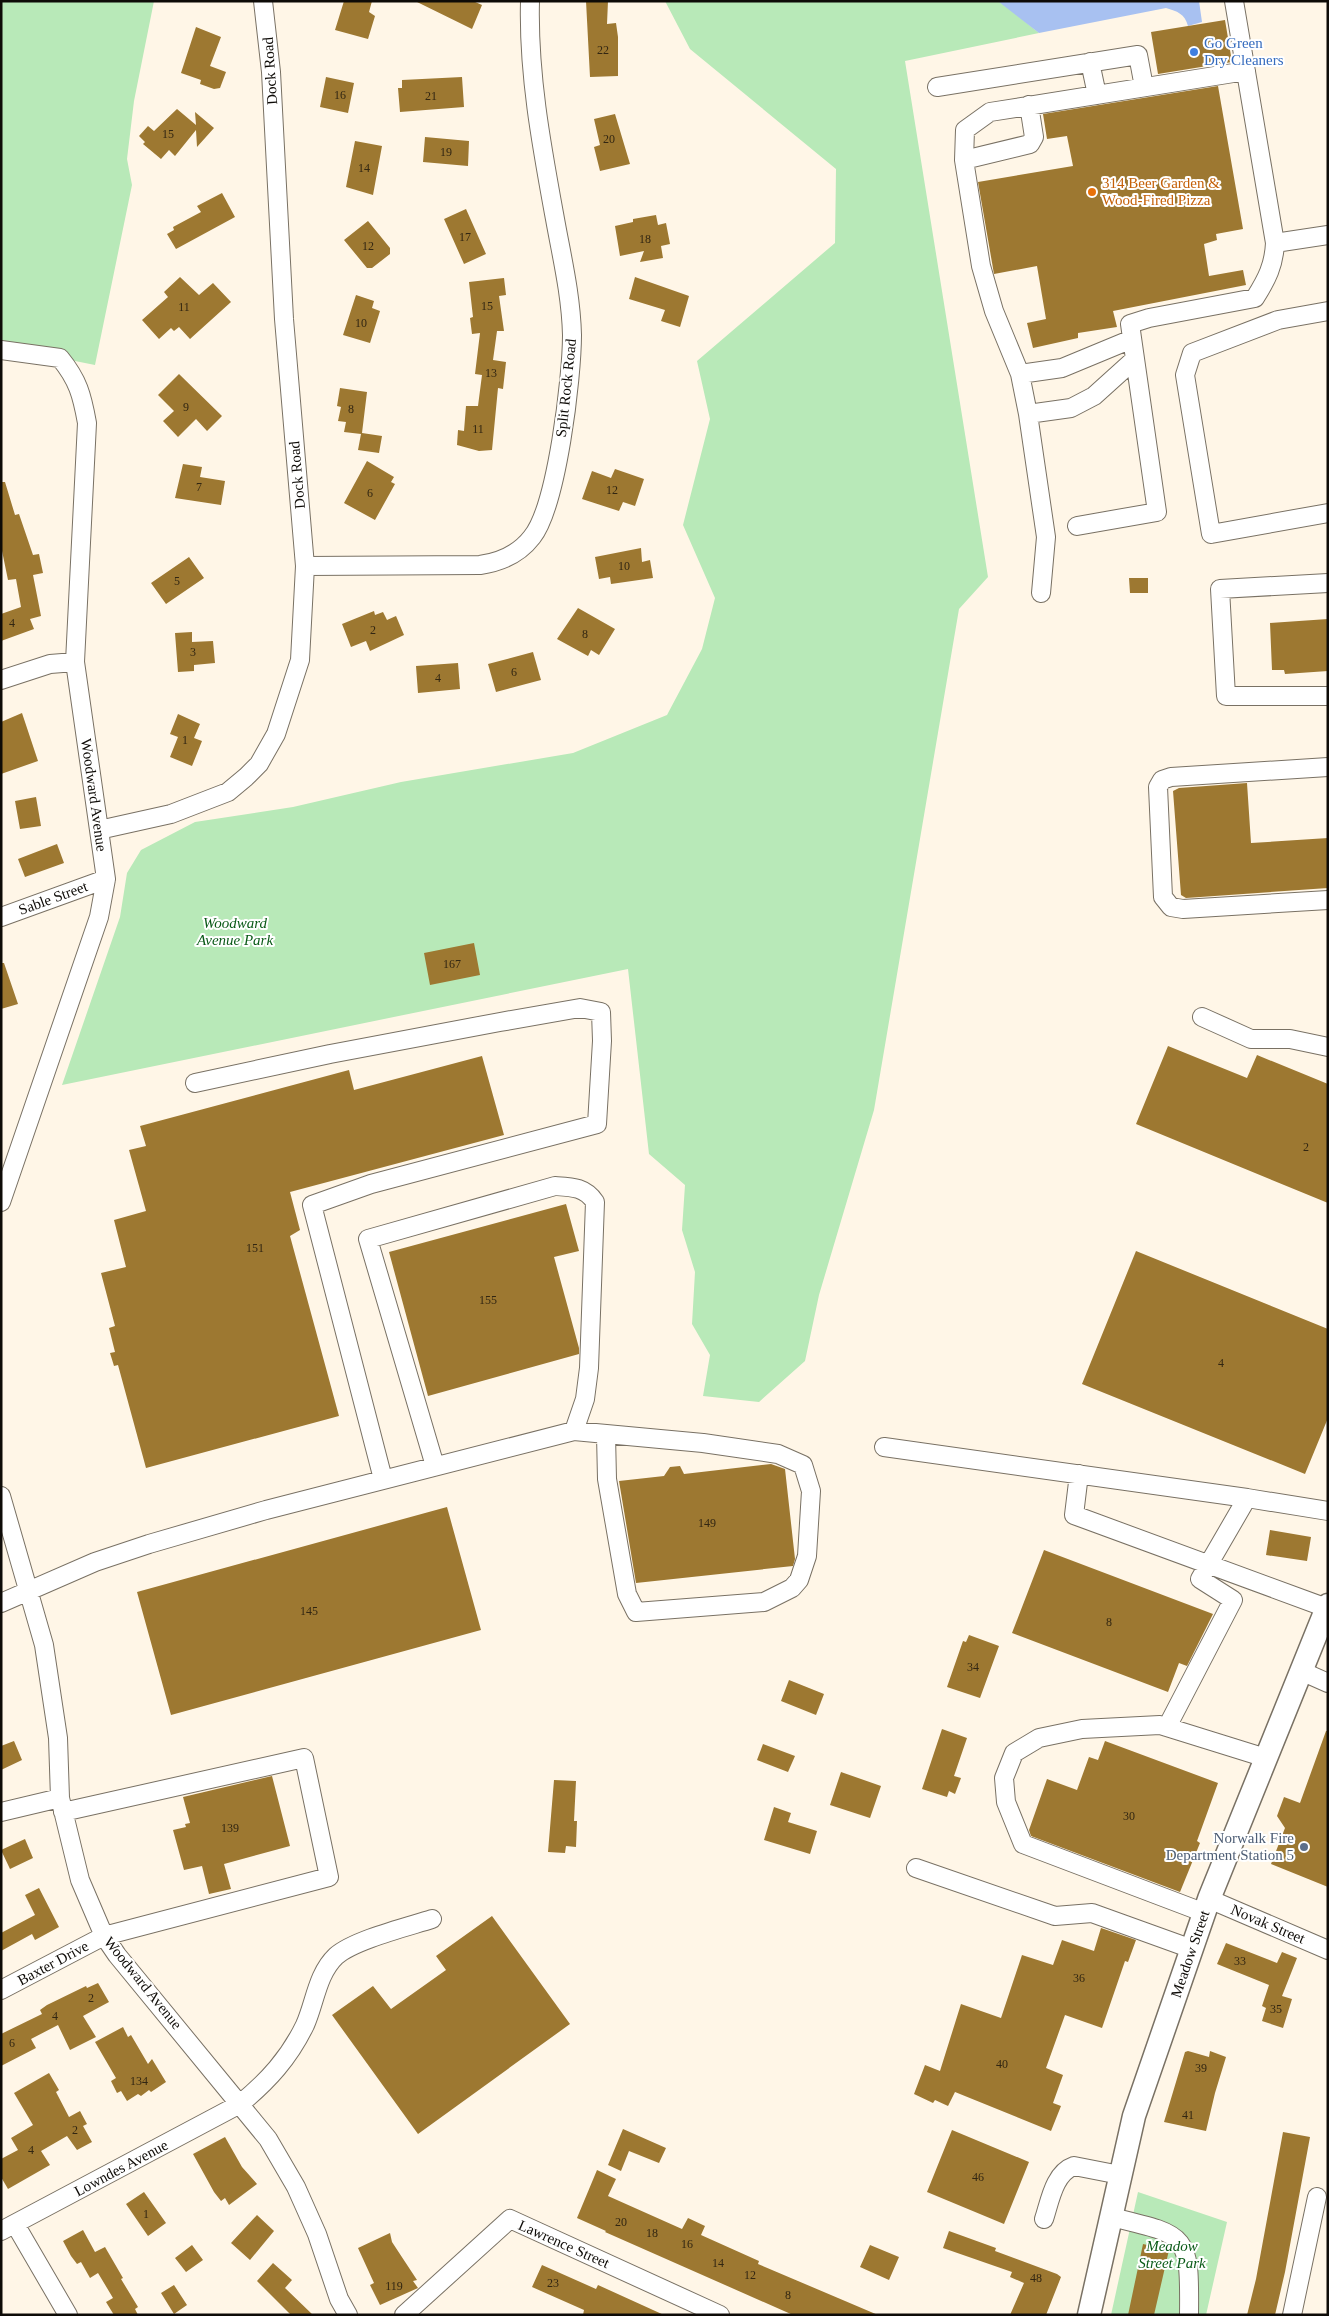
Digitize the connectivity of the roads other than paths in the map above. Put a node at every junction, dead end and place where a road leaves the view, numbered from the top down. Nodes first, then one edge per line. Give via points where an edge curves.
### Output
1 (263, 1) edge
2 (530, 1) edge
3 (1234, 1) edge
4 (1090, 62) junction
5 (1246, 71) junction
6 (937, 87) dead end
7 (1144, 87) junction
8 (1097, 95) junction
9 (1030, 105) junction
10 (964, 160) junction
11 (1328, 235) edge
12 (1275, 243) junction
13 (1328, 312) edge
14 (1132, 339) junction
15 (1, 350) edge
16 (1135, 359) junction
17 (1020, 374) junction
18 (1028, 414) junction
19 (1328, 513) edge
20 (1076, 526) dead end
21 (305, 566) junction
22 (1328, 583) edge
23 (1042, 593) dead end
24 (75, 662) junction
25 (1, 680) edge
26 (1328, 696) edge
27 (1328, 767) edge
28 (99, 830) junction
29 (106, 879) junction
30 (1328, 900) edge
31 (1, 917) edge
32 (1202, 1017) dead end
33 (1328, 1046) edge
34 (195, 1083) dead end
35 (9, 1160) edge
36 (1, 1202) edge
37 (574, 1431) junction
38 (606, 1435) junction
39 (884, 1447) dead end
40 (435, 1466) junction
41 (1079, 1474) junction
42 (383, 1479) junction
43 (1, 1496) edge
44 (1246, 1498) junction
45 (1328, 1511) edge
46 (1208, 1564) junction
47 (29, 1590) junction
48 (1, 1603) edge
49 (1327, 1606) edge
50 (1301, 1671) junction
51 (1328, 1684) edge
52 (1167, 1727) junction
53 (1266, 1758) junction
54 (61, 1805) junction
55 (1, 1812) edge
56 (916, 1868) dead end
57 (1207, 1906) junction
58 (432, 1919) dead end
59 (104, 1936) junction
60 (1192, 1949) junction
61 (1328, 1950) edge
62 (1, 1990) edge
63 (240, 2104) junction
64 (1120, 2175) junction
65 (1317, 2197) dead end
66 (1111, 2217) junction
67 (1044, 2219) dead end
68 (8, 2228) edge
69 (68, 2315) edge
70 (348, 2315) edge
71 (404, 2315) edge
72 (720, 2315) edge
73 (1088, 2315) edge
74 (1189, 2315) edge
75 (1292, 2315) edge

1 - 21 street, Dock Road via 271,72 284,319
2 - 21 street, Split Rock Road via 535,101 567,278 572,336 564,430 543,520 532,538 513,555 499,562 480,565
3 - 5 street
4 - 6 street
4 - 7 street via 1138,54
4 - 8 street
5 - 7 street
5 - 12 street
7 - 8 street
8 - 9 street
9 - 10 street via 990,112 965,130
9 - 10 street via 1034,137 1030,144
10 - 17 street via 981,266 994,311
11 - 12 street
12 - 14 street via 1274,260 1255,298 1136,322 1130,324
13 - 19 street via 1278,320 1192,352 1185,375 1211,534
14 - 16 street
14 - 17 street via 1062,368
15 - 24 street, Woodward Avenue via 60,358 82,392 87,423
16 - 18 street via 1094,396 1071,408
16 - 20 street via 1156,512
17 - 18 street
18 - 23 street via 1046,537
21 - 28 street, Dock Road via 300,660 276,734 259,764 228,792 172,814
22 - 26 street via 1220,589 1226,696
24 - 25 street via 50,664
24 - 28 street, Woodward Avenue
27 - 30 street via 1172,777 1162,780 1158,787 1163,896 1171,906 1183,909
28 - 29 street, Woodward Avenue
29 - 31 street, Sable Street
29 - 35 street, Woodward Avenue via 99,917
32 - 33 street via 1251,1038 1290,1039
34 - 42 street via 509,1020 580,1008 601,1012 597,1124 371,1184 312,1205
35 - 36 street, Woodward Avenue
37 - 38 street
37 - 40 street
37 - 40 street via 586,1399 589,1368 595,1202 578,1188 555,1186 368,1239
38 - 38 street via 712,1444 778,1454 802,1465 811,1491 807,1556 798,1580 786,1592 764,1602 636,1612 627,1594 608,1489
39 - 41 street
40 - 42 street
41 - 44 street
41 - 46 street via 1074,1515
42 - 47 street via 149,1544 95,1562
43 - 47 street, Woodward Avenue
44 - 45 street
44 - 46 street
46 - 49 street
46 - 52 street via 1200,1579 1233,1600
47 - 48 street
47 - 54 street, Woodward Avenue via 48,1670 58,1738
49 - 50 main road, Meadow Street
50 - 51 street
50 - 53 main road, Meadow Street
52 - 53 street, Novak Street
52 - 57 street, Novak Street via 1082,1730 1038,1738 1014,1753 1004,1778 1006,1802 1023,1844
53 - 57 main road, Meadow Street
54 - 55 street
54 - 59 street, Woodward Avenue via 80,1880
54 - 59 street, Baxter Drive via 304,1758 329,1877
56 - 60 street via 1055,1916 1092,1913
57 - 60 main road, Meadow Street
57 - 61 street, Novak Street
58 - 63 street, Lowndes Avenue via 362,1942 337,1956 321,1978 305,2024 289,2052 268,2081
59 - 62 street, Baxter Drive
59 - 63 street, Woodward Avenue
60 - 64 main road, Meadow Street via 1134,2116
63 - 68 street, Lowndes Avenue
63 - 70 street, Woodward Avenue via 268,2139 296,2187
64 - 66 main road, Meadow Street
64 - 67 street via 1074,2166 1068,2168 1057,2180
65 - 75 street
66 - 73 main road, Meadow Street
66 - 74 street via 1159,2228 1179,2242 1187,2256 1189,2270
68 - 69 street
71 - 72 street, Lawrence Street via 510,2219

